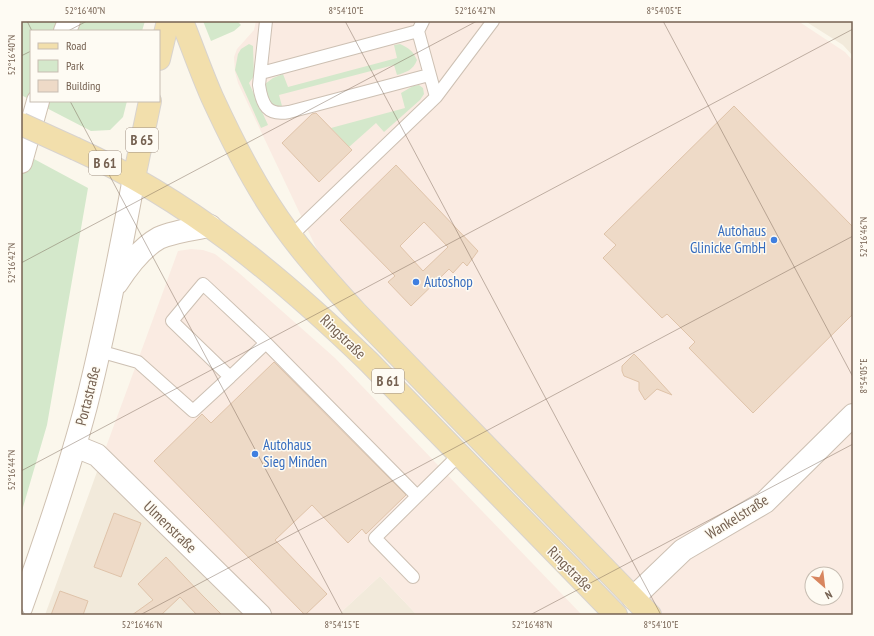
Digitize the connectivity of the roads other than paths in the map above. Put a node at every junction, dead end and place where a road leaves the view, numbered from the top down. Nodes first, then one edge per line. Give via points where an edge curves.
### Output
1 (168, 21) edge
2 (182, 21) edge
3 (266, 21) edge
4 (493, 21) edge
5 (421, 26) edge
6 (160, 55) edge
7 (261, 73) junction
8 (429, 74) junction
9 (436, 97) junction
10 (38, 102) edge
11 (150, 102) edge
12 (21, 124) edge
13 (21, 162) edge
14 (134, 178) junction
15 (210, 226) junction
16 (291, 236) junction
17 (113, 288) junction
18 (266, 343) junction
19 (99, 351) junction
20 (230, 377) junction
21 (853, 415) edge
22 (75, 446) junction
23 (459, 455) junction
24 (417, 496) junction
25 (413, 577) dead end
26 (633, 598) junction
27 (21, 608) edge
28 (260, 615) edge
29 (616, 615) edge
30 (650, 615) edge

1 - 6 main road
2 - 16 main road, Ringstraße / B 61 via 233,140 266,200
3 - 7 lane
4 - 9 lane
5 - 7 lane
5 - 8 lane
7 - 8 lane via 260,95 265,106 269,111 282,114
8 - 9 lane
9 - 16 lane
10 - 13 main road
11 - 14 main road, B 65
12 - 14 main road, Ringstraße / B 61, bridge
14 - 15 main road, Ringstraße / B 61
14 - 17 main road, Portastraße
15 - 17 main road via 160,238 132,261
15 - 23 main road, Ringstraße / B 61 via 256,260 327,322
16 - 26 main road, Ringstraße / B 61 via 356,312
17 - 19 main road, Portastraße
18 - 20 lane
18 - 20 lane via 203,284 172,321
18 - 24 lane
19 - 20 lane via 138,362 193,411
19 - 22 main road, Portastraße
21 - 26 main road, Wankelstraße via 765,502 683,550
22 - 27 main road, Portastraße
22 - 28 main road, Ulmenstraße via 97,455
23 - 24 lane
23 - 29 main road, Ringstraße / B 61
24 - 25 lane via 375,538
26 - 30 main road, Ringstraße / B 61

